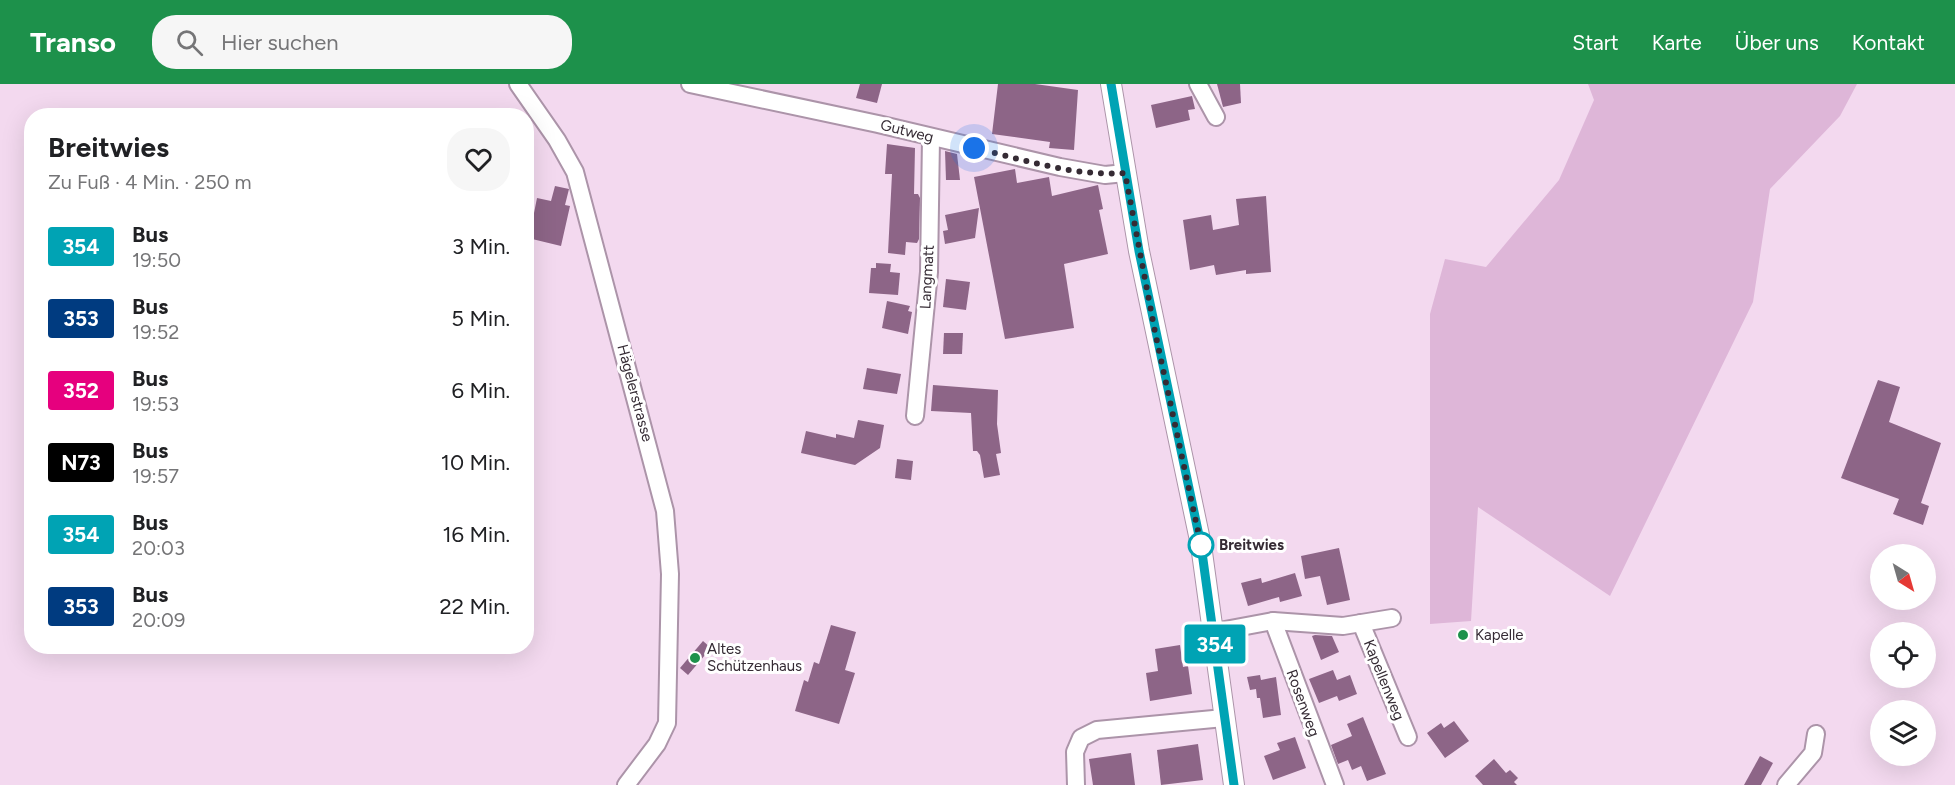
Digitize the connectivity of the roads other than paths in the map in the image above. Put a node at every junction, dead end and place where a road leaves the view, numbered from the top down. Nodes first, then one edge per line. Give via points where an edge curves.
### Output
1 (518, 84) edge
2 (690, 84) edge
3 (1111, 84) edge
4 (1198, 84) edge
5 (1216, 117) dead end
6 (930, 138) junction
7 (1125, 173) junction
8 (915, 416) dead end
9 (1392, 618) dead end
10 (1273, 621) junction
11 (1360, 623) junction
12 (1214, 632) junction
13 (1224, 718) junction
14 (1816, 734) dead end
15 (1408, 737) dead end
16 (626, 785) edge
17 (1076, 785) edge
18 (1234, 785) edge
19 (1335, 785) edge
20 (1786, 785) edge

1 - 16 street, Hägelerstrasse via 575,172 665,512 670,574 667,723 657,744
2 - 6 street, Gutweg
3 - 7 main road
4 - 5 street
6 - 7 street, Gutweg via 1060,167 1105,175
6 - 8 street, Langmatt via 929,272
7 - 12 main road via 1201,545
9 - 11 street, Kapellenweg
10 - 11 street, Kapellenweg via 1343,626
10 - 12 street, Kapellenweg
10 - 19 street, Rosenweg
11 - 15 street, Kapellenweg
12 - 13 main road
13 - 17 street via 1097,730 1081,738 1075,752
13 - 18 main road
14 - 20 street via 1813,753

